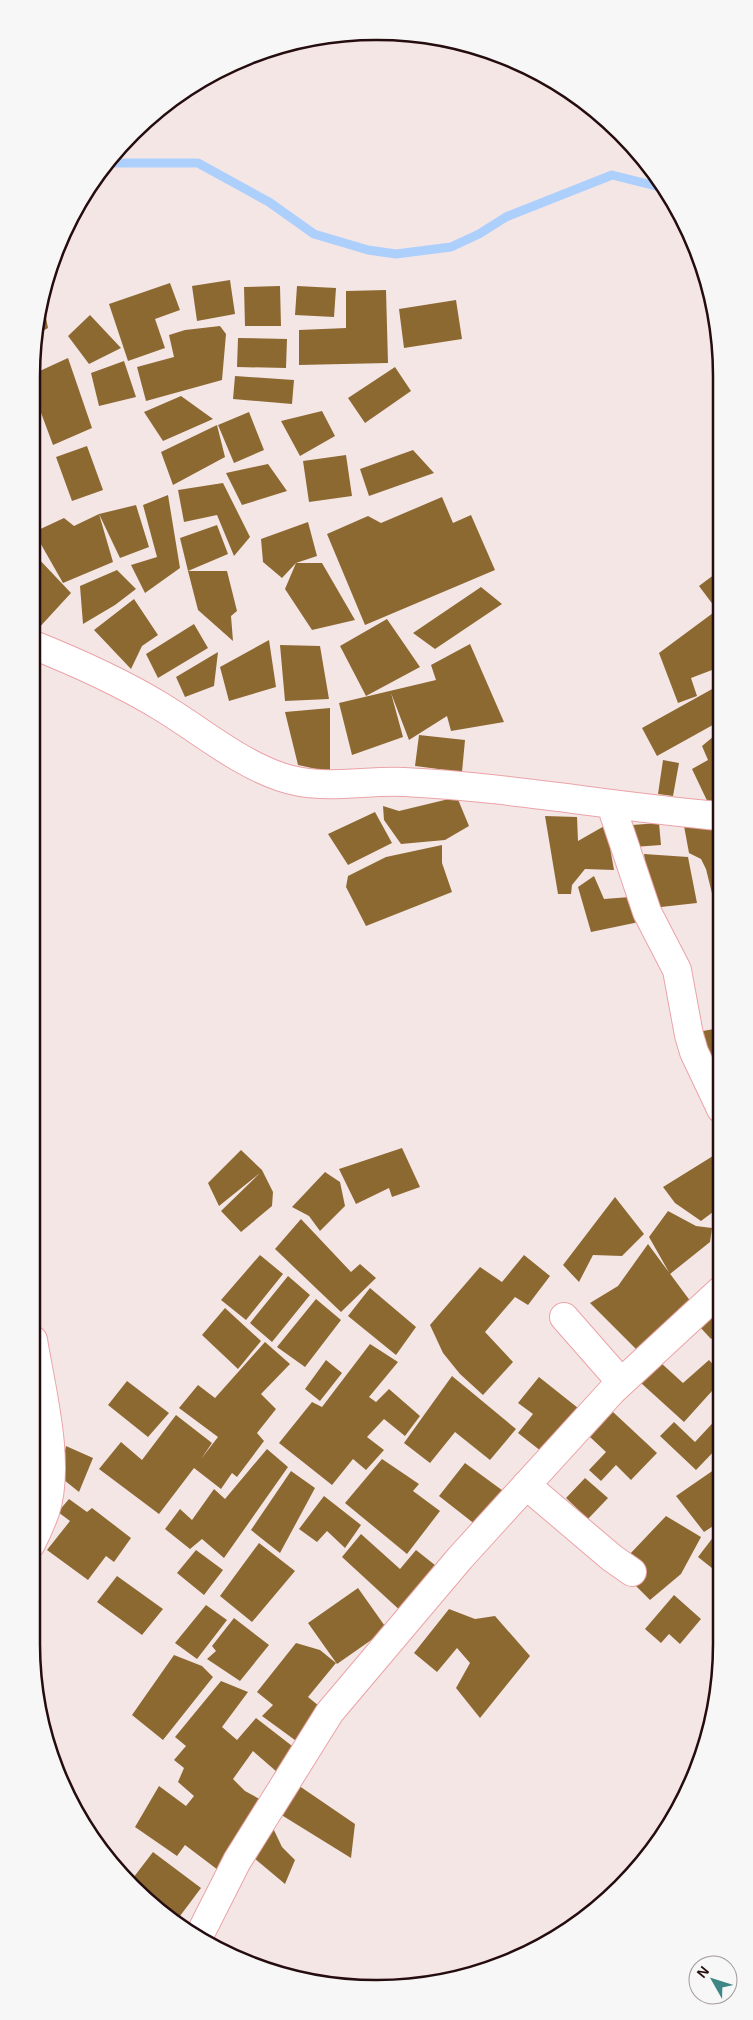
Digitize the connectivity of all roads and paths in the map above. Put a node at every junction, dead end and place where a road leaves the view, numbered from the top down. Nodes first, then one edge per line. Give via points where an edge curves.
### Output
1 (40, 648) edge
2 (611, 805) junction
3 (713, 815) edge
4 (713, 1094) edge
5 (713, 1297) edge
6 (564, 1317) dead end
7 (622, 1382) junction
8 (40, 1386) edge
9 (526, 1485) junction
10 (40, 1523) edge
11 (632, 1572) dead end
12 (202, 1931) edge

1 - 2 street via 109,677 259,768 298,783 403,782 528,793
2 - 3 street
2 - 4 street via 647,912 677,970 688,1034
5 - 7 street
6 - 7 street
7 - 9 street
8 - 10 street via 51,1479
9 - 11 street
9 - 12 street via 330,1712 238,1861

